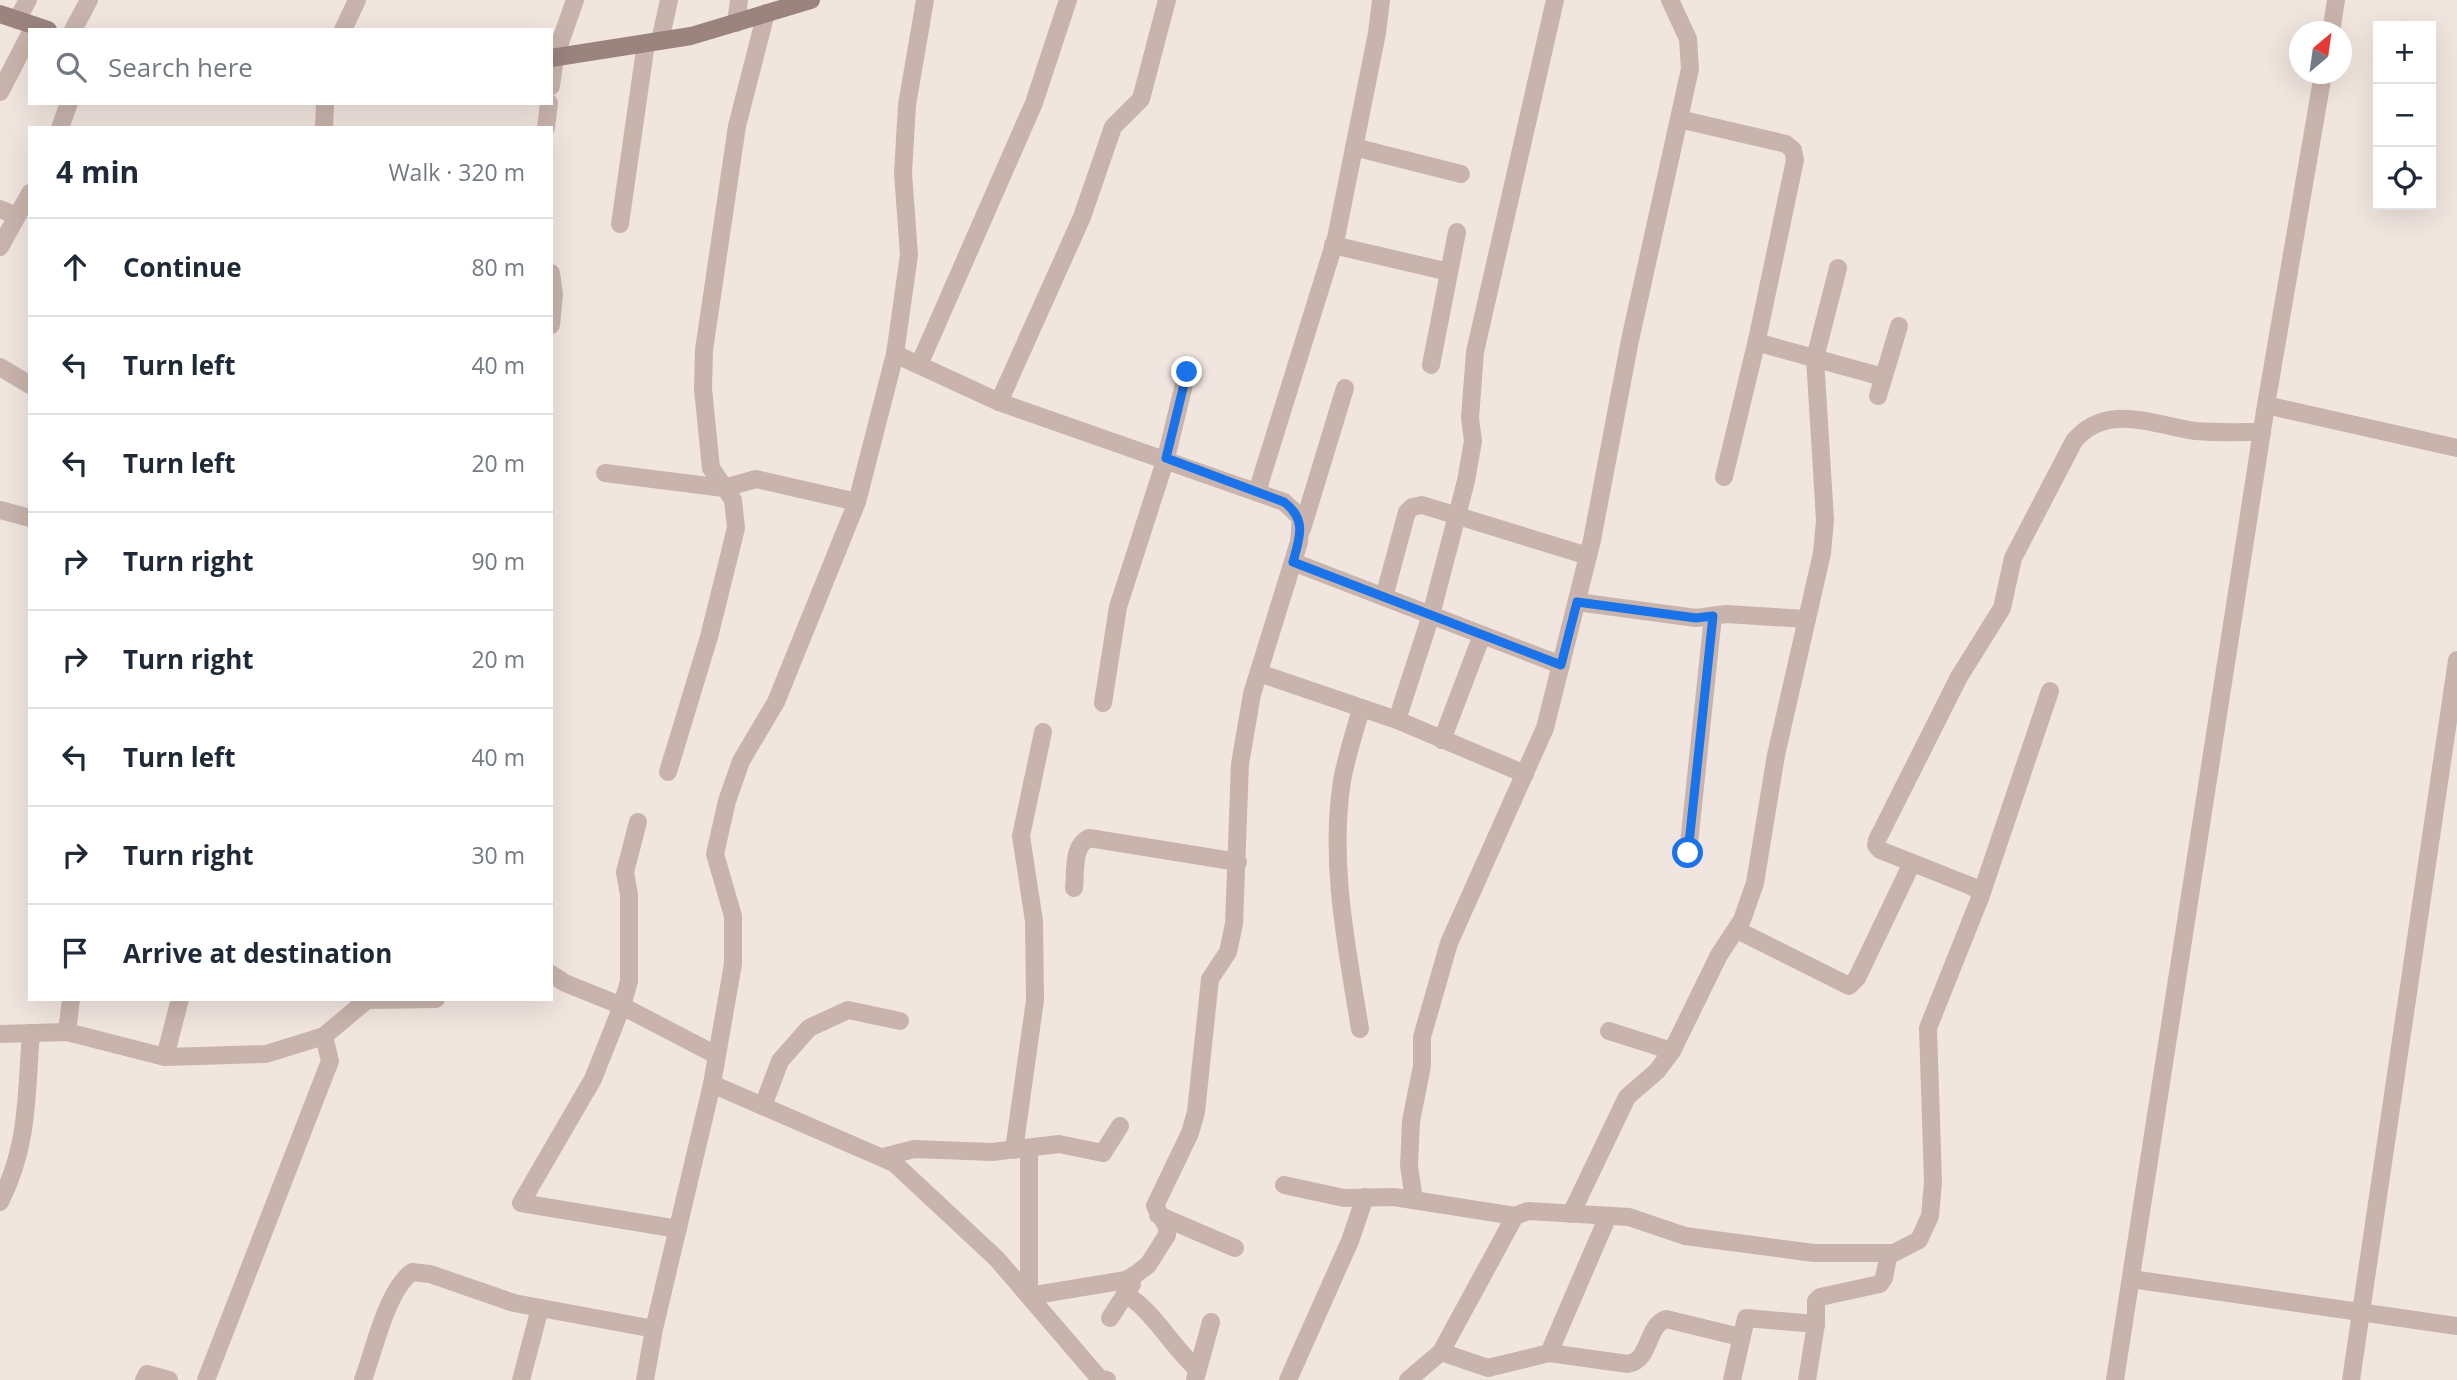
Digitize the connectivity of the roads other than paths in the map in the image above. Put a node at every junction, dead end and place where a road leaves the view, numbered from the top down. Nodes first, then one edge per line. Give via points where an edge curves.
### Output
1 (28, 0) edge
2 (89, 0) edge
3 (357, 0) edge
4 (575, 0) edge
5 (669, 0) edge
6 (739, 0) edge
7 (811, 0) edge
8 (925, 0) edge
9 (1068, 0) edge
10 (1167, 0) edge
11 (1381, 0) edge
12 (1556, 0) edge
13 (1670, 0) edge
14 (2336, 0) edge
15 (766, 13) junction
16 (2333, 21) edge
17 (736, 23) junction
18 (27, 25) edge
19 (74, 28) edge
20 (344, 28) edge
21 (653, 42) junction
22 (553, 57) edge
23 (2321, 84) edge
24 (0, 92) edge
25 (68, 105) edge
26 (325, 105) edge
27 (549, 105) edge
28 (1679, 119) junction
29 (61, 126) edge
30 (324, 126) edge
31 (546, 126) edge
32 (1354, 148) junction
33 (1461, 174) dead end
34 (28, 197) edge
35 (0, 209) edge
36 (17, 216) junction
37 (620, 224) dead end
38 (1457, 232) dead end
39 (1333, 245) junction
40 (0, 247) edge
41 (1838, 268) dead end
42 (1449, 272) junction
43 (1899, 326) dead end
44 (1757, 340) junction
45 (895, 354) junction
46 (1815, 358) junction
47 (919, 365) junction
48 (1430, 365) dead end
49 (0, 367) edge
50 (1187, 372) dead end
51 (1883, 377) junction
52 (28, 384) edge
53 (1345, 388) dead end
54 (1878, 396) dead end
55 (999, 402) junction
56 (2266, 405) junction
57 (2262, 432) junction
58 (2457, 448) edge
59 (1166, 458) junction
60 (604, 473) dead end
61 (1724, 477) dead end
62 (724, 488) junction
63 (1257, 492) junction
64 (857, 502) junction
65 (0, 510) edge
66 (28, 517) edge
67 (1457, 517) junction
68 (1301, 529) junction
69 (1588, 556) junction
70 (1293, 562) junction
71 (1384, 597) junction
72 (1577, 602) junction
73 (1431, 615) junction
74 (1713, 616) junction
75 (1806, 619) junction
76 (1482, 635) junction
77 (2457, 660) edge
78 (1561, 665) junction
79 (1258, 673) junction
80 (2050, 691) dead end
81 (1103, 703) dead end
82 (1361, 708) junction
83 (1396, 720) junction
84 (1043, 732) dead end
85 (1442, 740) junction
86 (668, 772) dead end
87 (1525, 774) junction
88 (638, 822) dead end
89 (1688, 853) dead end
90 (1238, 862) junction
91 (1912, 863) junction
92 (1074, 888) dead end
93 (1980, 898) junction
94 (1737, 930) junction
95 (556, 981) edge
96 (71, 1001) edge
97 (179, 1001) edge
98 (358, 1004) edge
99 (622, 1006) junction
100 (900, 1021) dead end
101 (1360, 1029) dead end
102 (1609, 1031) dead end
103 (67, 1032) junction
104 (31, 1033) junction
105 (0, 1034) edge
106 (324, 1036) junction
107 (1672, 1051) junction
108 (716, 1055) junction
109 (165, 1057) junction
110 (712, 1084) junction
111 (764, 1106) junction
112 (1120, 1126) dead end
113 (1022, 1149) junction
114 (883, 1157) junction
115 (1284, 1185) dead end
116 (1365, 1197) junction
117 (1414, 1200) junction
118 (0, 1202) edge
119 (1570, 1214) junction
120 (1158, 1215) junction
121 (1515, 1216) junction
122 (1608, 1216) junction
123 (678, 1229) junction
124 (1235, 1248) dead end
125 (1889, 1253) junction
126 (1136, 1275) junction
127 (2131, 1279) junction
128 (1127, 1295) junction
129 (1029, 1296) junction
130 (540, 1308) junction
131 (2361, 1311) junction
132 (1110, 1318) dead end
133 (1211, 1322) dead end
134 (1815, 1324) junction
135 (2457, 1326) edge
136 (654, 1329) junction
137 (1740, 1337) junction
138 (1441, 1352) junction
139 (1549, 1353) junction
140 (1498, 1374) edge
141 (1197, 1375) edge
142 (144, 1380) edge
143 (169, 1380) edge
144 (206, 1380) edge
145 (363, 1380) edge
146 (521, 1380) edge
147 (645, 1380) edge
148 (1102, 1380) edge
149 (1288, 1380) edge
150 (1408, 1380) edge
151 (1732, 1380) edge
152 (1807, 1380) edge
153 (2115, 1380) edge
154 (2351, 1380) edge

1 - 18 street
2 - 19 street
3 - 20 street
4 - 22 street
5 - 21 street
6 - 17 street
7 - 15 street
8 - 45 street via 907,105 903,173 909,255
9 - 47 street via 1034,103
10 - 55 street via 1141,99 1113,127 1082,217
11 - 32 street
12 - 67 street via 1475,352 1470,418 1473,442
13 - 28 street via 1690,54
14 - 16 street
15 - 17 street
15 - 62 street via 737,126 704,351 711,468
17 - 21 street
18 - 24 street
21 - 22 street
21 - 37 street
23 - 56 street
25 - 29 street
26 - 30 street
27 - 31 street
28 - 44 street via 1786,144 1793,150 1795,160
28 - 69 street
32 - 33 street
32 - 39 street
34 - 36 street
35 - 36 street
36 - 40 street
38 - 42 street
39 - 42 street
39 - 63 street
41 - 46 street
42 - 48 street
43 - 51 street
44 - 46 street
44 - 61 street
45 - 47 street
45 - 64 street
46 - 51 street
46 - 75 street via 1825,520
47 - 55 street
49 - 52 street
50 - 59 street
51 - 54 street
53 - 68 street
55 - 59 street
56 - 57 street
56 - 58 street
57 - 91 street via 2198,431 2131,417 2085,426 2013,558 2002,608 1959,677 1877,839 1880,850
57 - 127 street
59 - 63 street
59 - 81 street via 1118,607
60 - 62 street
62 - 64 street via 755,479
62 - 86 street via 733,500 736,528 709,638
63 - 68 street via 1296,510
64 - 108 street via 776,702 741,761 727,801 715,853 733,916 734,942
65 - 66 street
67 - 69 street
67 - 71 street via 1422,505 1407,512
67 - 73 street
68 - 70 street
69 - 72 street
70 - 71 street
70 - 79 street
71 - 73 street
72 - 74 street via 1696,618
72 - 78 street
73 - 76 street
73 - 83 street
74 - 75 street via 1767,614
74 - 89 street
75 - 94 street via 1776,755 1755,883
76 - 78 street
76 - 85 street
77 - 131 street
78 - 87 street via 1545,728
79 - 82 street
79 - 90 street via 1240,764
80 - 93 street
82 - 83 street
82 - 101 street via 1342,780 1338,858
83 - 85 street
84 - 113 street via 1021,836 1034,921 1035,1000
85 - 87 street
87 - 117 street via 1449,943 1422,1037 1422,1066 1410,1121
88 - 99 street via 625,872 629,981
90 - 92 street via 1089,838 1078,849
90 - 120 street via 1228,951 1210,979 1207,993 1196,1112 1160,1192 1155,1206
91 - 93 street via 1971,886
91 - 94 street via 1849,986
93 - 125 street via 1928,1028 1933,1115 1930,1216 1919,1240
94 - 107 street via 1719,955
95 - 99 street
96 - 103 street
97 - 109 street
98 - 106 street
99 - 108 street
99 - 123 street via 593,1079 521,1203
100 - 111 street via 848,1010 809,1028 780,1061
102 - 107 street
103 - 104 street
103 - 109 street
104 - 105 street
104 - 118 street via 24,1130 16,1170
106 - 109 street via 266,1054
106 - 144 street via 330,1061
107 - 119 street via 1627,1097
108 - 110 street
110 - 111 street
110 - 123 street
111 - 114 street
112 - 113 street via 1103,1153 1059,1144
113 - 114 street via 914,1149
113 - 129 street
114 - 129 street via 997,1259
115 - 116 street via 1344,1198
116 - 117 street
116 - 149 street
117 - 121 street
119 - 121 street via 1528,1210
119 - 122 street
120 - 124 street
120 - 126 street via 1167,1235
121 - 138 street
122 - 125 street via 1629,1217 1685,1236 1814,1253
122 - 139 street
123 - 136 street
125 - 134 street via 1880,1284 1820,1297
126 - 128 street
126 - 129 street
127 - 131 street
127 - 153 street
128 - 132 street
128 - 141 street via 1137,1301
129 - 148 street
130 - 136 street
130 - 145 street via 412,1272 394,1296
130 - 146 street
131 - 135 street
131 - 154 street
133 - 141 street
134 - 137 street via 1751,1316 1743,1322
134 - 152 street
136 - 147 street
137 - 139 street via 1667,1319 1656,1326 1636,1363
137 - 151 street
138 - 140 street
138 - 150 street
139 - 140 street
142 - 143 street via 147,1374

